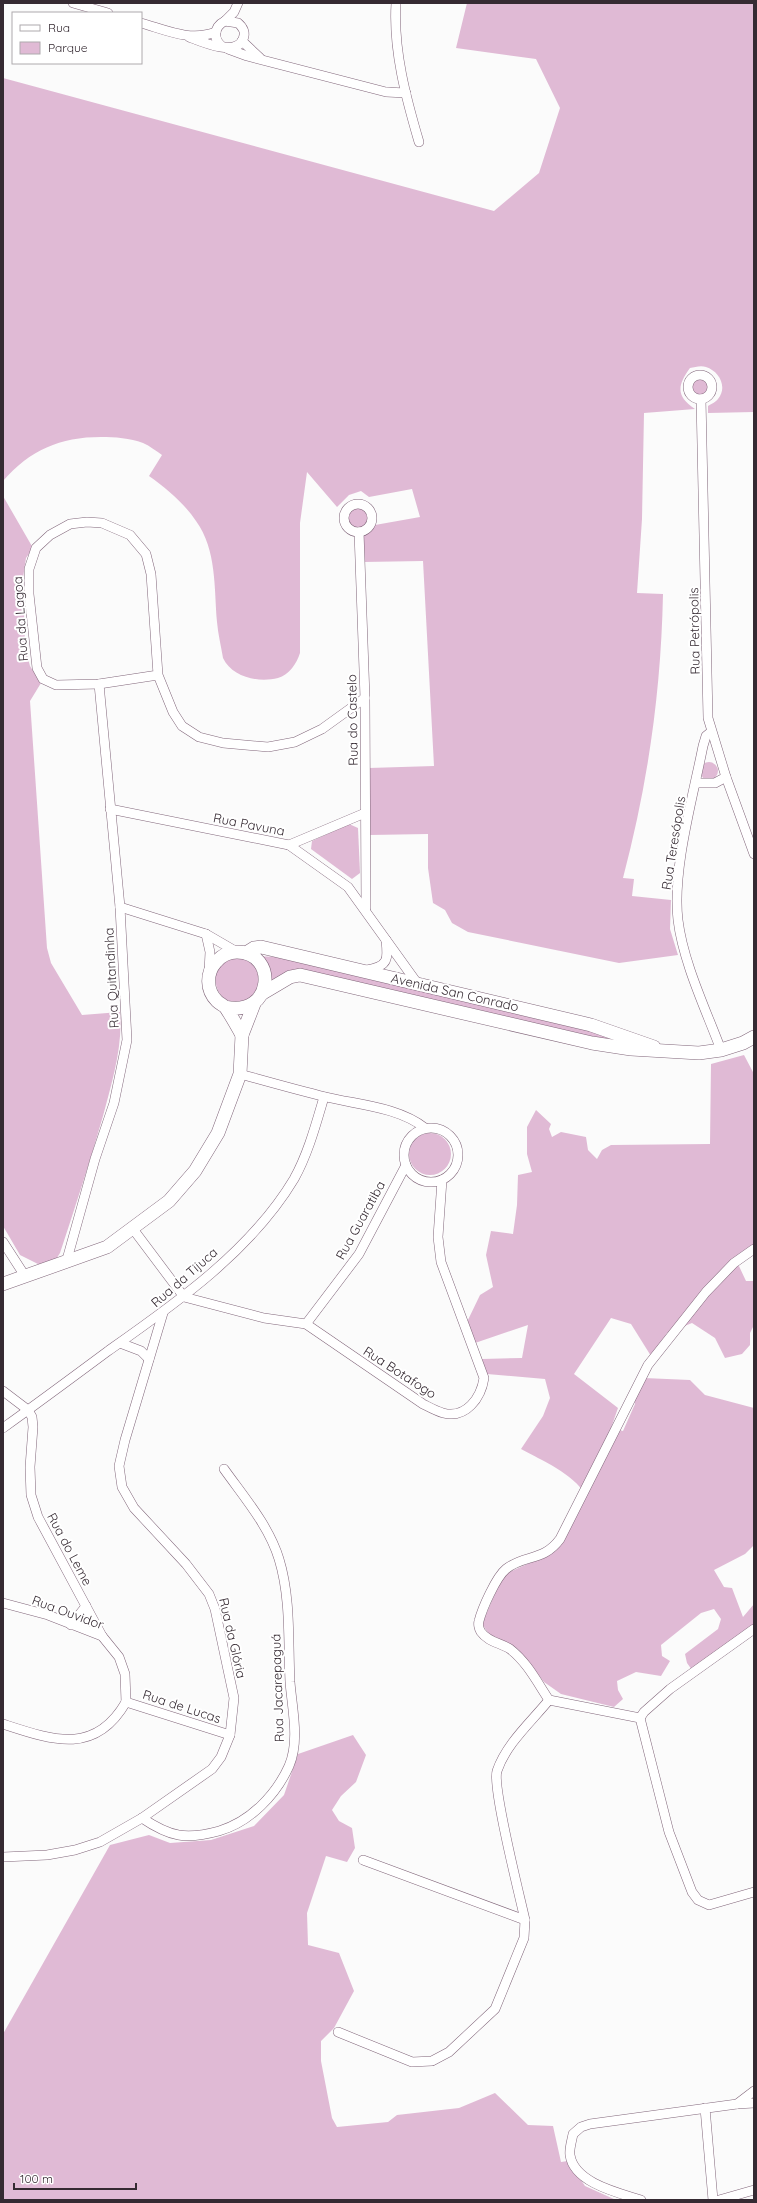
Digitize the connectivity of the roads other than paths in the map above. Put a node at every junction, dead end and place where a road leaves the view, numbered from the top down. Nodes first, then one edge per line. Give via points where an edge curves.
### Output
1 (73, 3) edge
2 (239, 3) edge
3 (396, 3) edge
4 (98, 6) edge
5 (107, 12) edge
6 (225, 21) junction
7 (142, 23) edge
8 (238, 23) junction
9 (216, 32) junction
10 (189, 37) junction
11 (242, 41) junction
12 (225, 48) junction
13 (263, 59) junction
14 (406, 93) junction
15 (419, 142) dead end
16 (701, 399) dead end
17 (359, 532) dead end
18 (158, 675) junction
19 (99, 684) junction
20 (365, 698) junction
21 (711, 732) junction
22 (726, 777) junction
23 (696, 783) junction
24 (110, 809) junction
25 (365, 812) junction
26 (289, 845) junction
27 (754, 854) edge
28 (120, 907) junction
29 (366, 908) junction
30 (206, 934) junction
31 (386, 938) junction
32 (242, 952) junction
33 (363, 970) junction
34 (209, 974) junction
35 (417, 983) junction
36 (263, 992) junction
37 (254, 1004) junction
38 (225, 1006) junction
39 (242, 1035) junction
40 (754, 1037) edge
41 (662, 1050) junction
42 (721, 1050) junction
43 (240, 1074) junction
44 (324, 1097) junction
45 (425, 1128) junction
46 (406, 1165) junction
47 (442, 1180) junction
48 (133, 1229) junction
49 (3, 1242) edge
50 (754, 1249) edge
51 (66, 1263) junction
52 (25, 1276) junction
53 (3, 1284) edge
54 (184, 1297) junction
55 (163, 1313) junction
56 (306, 1324) junction
57 (120, 1343) junction
58 (149, 1359) junction
59 (3, 1391) edge
60 (28, 1410) junction
61 (3, 1428) edge
62 (224, 1469) dead end
63 (3, 1603) edge
64 (86, 1606) junction
65 (71, 1624) junction
66 (754, 1629) edge
67 (102, 1636) junction
68 (549, 1700) junction
69 (126, 1702) junction
70 (640, 1718) junction
71 (3, 1724) edge
72 (230, 1736) junction
73 (142, 1818) junction
74 (3, 1857) edge
75 (363, 1860) dead end
76 (754, 1892) edge
77 (525, 1920) junction
78 (338, 2032) dead end
79 (754, 2091) edge
80 (754, 2103) edge
81 (737, 2104) junction
82 (705, 2108) junction
83 (754, 2190) edge
84 (641, 2200) edge
85 (712, 2200) edge
86 (719, 2200) edge

1 - 4 street
2 - 6 street
2 - 8 street
3 - 14 street via 397,46
4 - 5 street
6 - 8 street
6 - 9 street via 220,23
7 - 10 street
8 - 11 street via 244,33
9 - 10 street
9 - 12 street via 217,41
10 - 12 street
11 - 12 street via 236,47
11 - 13 street
12 - 13 street
13 - 14 street via 386,92
14 - 15 street
16 - 21 street, Rua Petrópolis via 708,718
17 - 20 street, Rua do Castelo
18 - 19 street, Rua da Lagoa
18 - 19 street, Rua da Lagoa via 151,574 146,554 130,536 102,523 70,524 50,535 36,548 29,569 36,668 43,679 56,685
18 - 20 street, Rua da Lagoa via 173,712 182,726 199,737 223,743 268,747 295,742 322,729
19 - 24 street, Rua Quitandinha
20 - 25 street, Rua do Castelo
21 - 22 street, Rua Petrópolis
21 - 23 street, Rua Teresópolis via 706,736 703,746
22 - 23 street via 715,783
22 - 27 street, Rua Petrópolis
23 - 42 street, Rua Teresópolis via 679,871 678,919 693,976
24 - 26 street, Rua Pavuna
24 - 28 street, Rua Quitandinha
25 - 26 street
25 - 29 street, Rua do Castelo
26 - 29 street, Rua Pavuna via 348,887
28 - 30 street
28 - 51 street, Rua Quitandinha via 127,1040 114,1104 95,1159
29 - 31 street, Rua Pavuna
30 - 32 street
30 - 34 street via 210,952
31 - 33 street via 388,956 385,963 378,968
31 - 35 street, Rua Pavuna
32 - 33 street, Avenida San Conrado via 261,947
32 - 34 street via 227,953 219,958
32 - 36 street via 255,958 265,974
33 - 35 street, Avenida San Conrado
34 - 38 street via 208,984 211,993
35 - 41 street, Avenida San Conrado via 591,1024
36 - 37 street
36 - 41 street, Avenida San Conrado via 290,976 300,975 592,1043 631,1049
37 - 38 street via 240,1008
37 - 39 street
38 - 39 street
39 - 43 street
40 - 42 street, Avenida San Conrado
41 - 42 street, Avenida San Conrado via 688,1054
43 - 44 street
43 - 48 street via 218,1133 195,1170 169,1201
44 - 45 street via 396,1113 414,1120
44 - 54 street, Rua da Tijuca via 307,1150 294,1178 276,1204 230,1255
45 - 46 street via 410,1138 404,1156
45 - 47 street via 443,1130 456,1142 458,1160 455,1168
46 - 47 street via 418,1179 429,1182
46 - 56 street, Rua Guaratiba via 359,1254
47 - 56 street, Rua Botafogo via 438,1237 441,1262 484,1378 482,1392 471,1406 460,1412 443,1413 422,1404
48 - 51 street via 107,1247
48 - 54 street
49 - 52 street
50 - 68 street via 734,1263 706,1292 648,1365 554,1548 505,1570 478,1622 480,1631 488,1638 509,1648 524,1662
51 - 52 street
52 - 53 street
54 - 55 street, Rua da Tijuca
54 - 56 street, Rua Botafogo via 264,1318
55 - 57 street, Rua da Tijuca
55 - 58 street, Rua da Glória
57 - 58 street via 141,1351
57 - 60 street, Rua da Tijuca
58 - 72 street, Rua da Glória via 120,1466 122,1487 134,1508 186,1564 209,1594 215,1609 234,1698
59 - 60 street
60 - 61 street, Rua da Tijuca
60 - 64 street, Rua do Leme via 33,1427 31,1495 49,1542
62 - 73 street, Rua Jacarepaguá via 271,1538 286,1586 294,1722 290,1765 275,1790 261,1806 232,1827 205,1835 179,1836 156,1828
63 - 65 street, Rua Ouvidor
64 - 65 street, Rua do Leme
64 - 67 street, Rua do Leme
65 - 67 street, Rua Ouvidor
66 - 70 street via 670,1689
67 - 69 street, Rua Ouvidor via 119,1657 125,1674
68 - 70 street
68 - 77 street via 505,1754 497,1773 499,1796
69 - 71 street via 120,1713 102,1731 85,1739 68,1740 27,1732
69 - 72 street, Rua de Lucas
70 - 76 street via 669,1832 692,1892 698,1900 709,1905
72 - 73 street, Rua da Glória via 221,1758 212,1769
73 - 74 street, Rua da Glória via 100,1842 75,1850
75 - 77 street
77 - 78 street via 524,1938 495,2009 450,2052 432,2061 412,2062
79 - 81 street
80 - 81 street
81 - 82 street
82 - 84 street via 581,2127 573,2134 570,2156 577,2170 587,2179 605,2188
82 - 85 street
83 - 86 street

